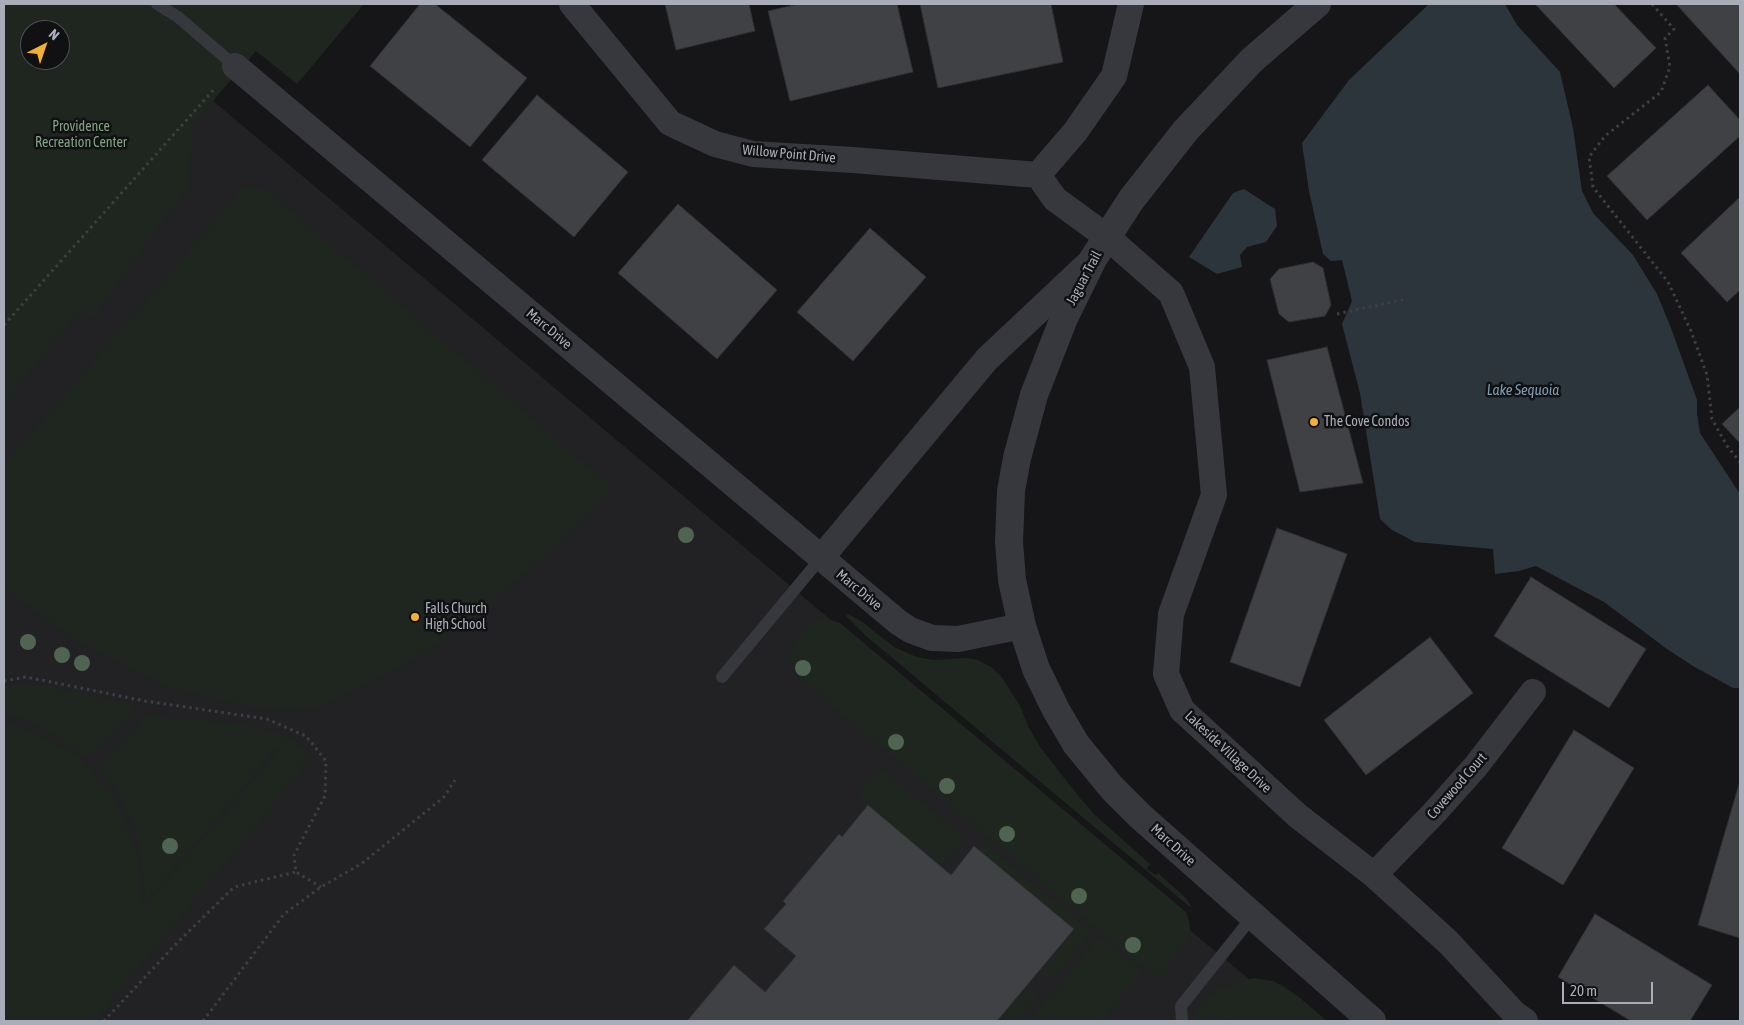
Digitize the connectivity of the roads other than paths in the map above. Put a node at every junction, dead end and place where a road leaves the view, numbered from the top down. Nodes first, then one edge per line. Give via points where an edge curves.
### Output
1 (157, 4) edge
2 (572, 4) edge
3 (1131, 4) edge
4 (1317, 4) edge
5 (235, 66) joint
6 (1038, 175) junction
7 (1100, 248) junction
8 (821, 558) junction
9 (1022, 626) junction
10 (722, 677) dead end
11 (1533, 692) dead end
12 (1374, 875) junction
13 (1253, 916) junction
14 (1182, 1021) edge
15 (1372, 1021) edge
16 (1525, 1021) edge

1 - 5 lane via 178,17
2 - 6 street, Willow Point Drive via 670,123 714,144 753,154
3 - 6 street via 1114,76 1075,132
4 - 7 street, Jaguar Trail via 1252,60 1186,130 1131,200
5 - 8 street, Marc Drive
6 - 7 street via 1055,199
7 - 8 street via 987,359
7 - 9 street, Jaguar Trail via 1064,318 1037,386 1017,458 1009,542 1012,580
7 - 12 street, Lakeside Village Drive via 1171,293 1202,367 1214,495 1171,614 1166,674 1182,710 1298,816
8 - 9 street, Marc Drive via 898,622 917,633 932,638 958,639
8 - 10 lane
9 - 13 street, Marc Drive via 1036,669 1076,744 1140,816
11 - 12 street, Covewood Court via 1476,766
12 - 16 street, Lakeside Village Drive via 1448,942
13 - 14 lane via 1181,1006
13 - 15 street, Marc Drive

